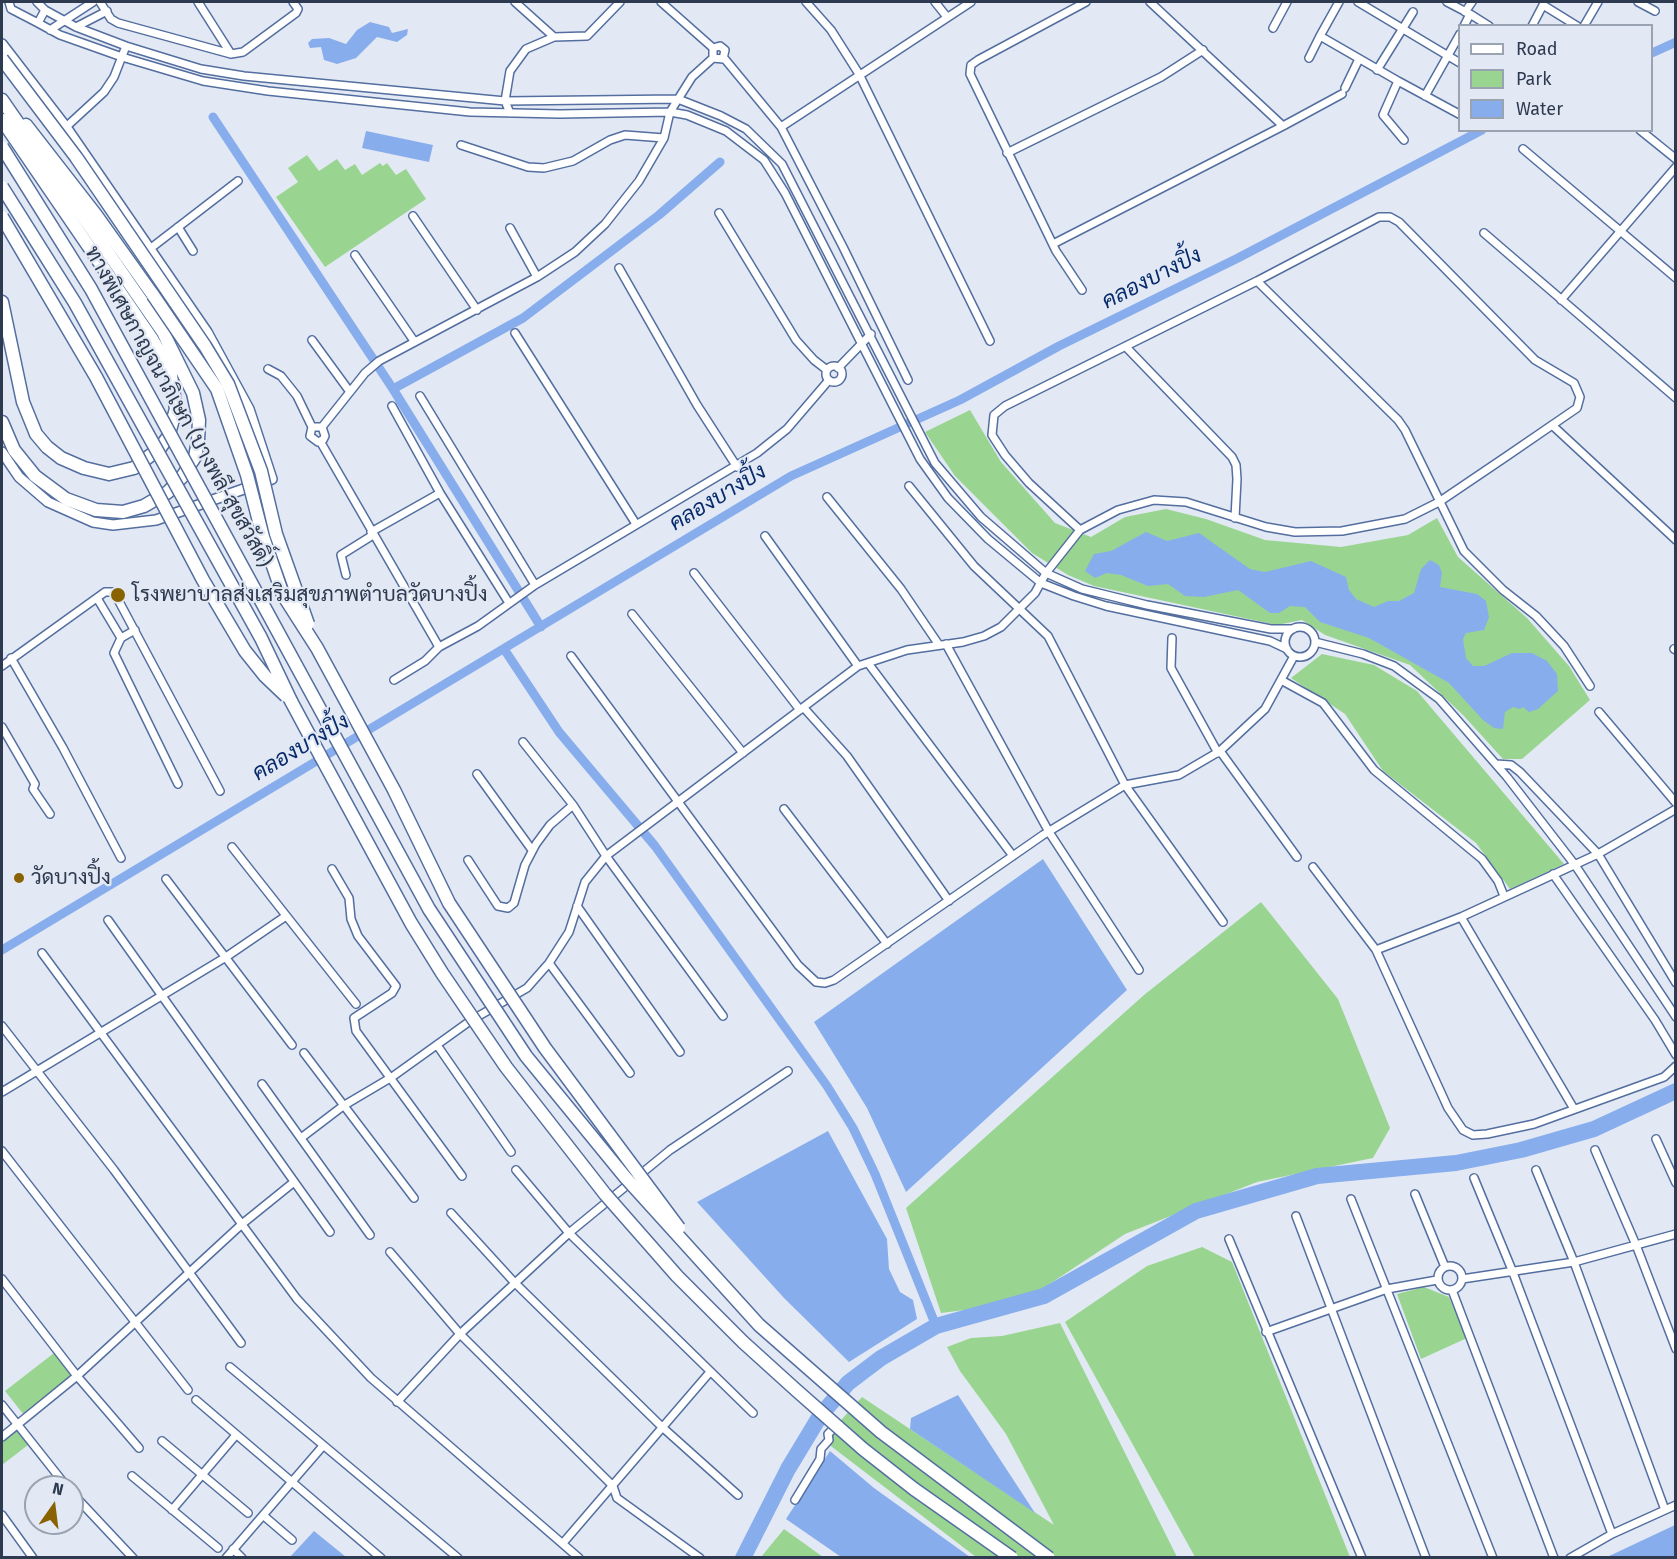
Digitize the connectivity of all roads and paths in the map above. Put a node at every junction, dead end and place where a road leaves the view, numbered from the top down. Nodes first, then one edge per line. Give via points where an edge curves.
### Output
1 (37, 2) edge
2 (93, 2) edge
3 (198, 2) edge
4 (293, 2) edge
5 (515, 2) edge
6 (620, 2) edge
7 (661, 2) edge
8 (806, 2) edge
9 (935, 2) edge
10 (971, 2) edge
11 (1086, 2) edge
12 (1150, 2) edge
13 (1287, 2) edge
14 (1339, 2) edge
15 (1358, 2) edge
16 (1447, 2) edge
17 (1472, 2) edge
18 (1598, 2) edge
19 (1638, 2) edge
20 (6, 3) edge
21 (1541, 3) edge
22 (104, 4) edge
23 (45, 10) junction
24 (1655, 11) dead end
25 (1413, 12) dead end
26 (1468, 13) junction
27 (947, 18) junction
28 (63, 20) junction
29 (38, 23) junction
30 (1465, 24) edge
31 (1487, 24) edge
32 (1533, 24) edge
33 (1574, 24) edge
34 (1585, 24) edge
35 (76, 27) junction
36 (1273, 28) dead end
37 (50, 30) junction
38 (1402, 30) junction
39 (1320, 36) junction
40 (1458, 36) edge
41 (554, 37) junction
42 (2, 44) edge
43 (126, 46) junction
44 (713, 48) junction
45 (1203, 50) junction
46 (231, 54) junction
47 (1446, 56) junction
48 (122, 57) junction
49 (713, 58) junction
50 (724, 58) junction
51 (1309, 58) dead end
52 (2, 59) edge
53 (1359, 59) junction
54 (1458, 62) edge
55 (1377, 70) junction
56 (860, 74) junction
57 (1398, 81) junction
58 (1425, 96) junction
59 (2, 99) edge
60 (678, 99) junction
61 (505, 101) junction
62 (670, 112) junction
63 (510, 113) junction
64 (1458, 113) edge
65 (2, 120) edge
66 (1283, 126) junction
67 (66, 127) junction
68 (781, 127) junction
69 (1642, 132) edge
70 (664, 138) junction
71 (1404, 140) dead end
72 (461, 145) dead end
73 (2, 147) edge
74 (1523, 149) dead end
75 (1007, 153) junction
76 (1676, 159) edge
77 (1676, 166) edge
78 (238, 181) dead end
79 (2, 187) edge
80 (719, 213) dead end
81 (413, 216) dead end
82 (2, 217) edge
83 (178, 227) junction
84 (510, 228) dead end
85 (1620, 231) junction
86 (1484, 233) dead end
87 (1053, 244) junction
88 (151, 248) junction
89 (193, 251) dead end
90 (355, 255) dead end
91 (619, 268) dead end
92 (537, 277) junction
93 (1676, 278) edge
94 (1257, 281) junction
95 (1082, 290) dead end
96 (1561, 300) junction
97 (2, 302) edge
98 (477, 310) junction
99 (515, 333) dead end
100 (871, 334) junction
101 (312, 340) dead end
102 (414, 341) junction
103 (990, 341) dead end
104 (860, 344) junction
105 (1126, 347) junction
106 (838, 368) junction
107 (268, 369) dead end
108 (827, 370) junction
109 (829, 380) junction
110 (908, 380) dead end
111 (350, 392) junction
112 (420, 396) dead end
113 (1676, 398) edge
114 (392, 406) dead end
115 (2, 422) edge
116 (1552, 425) junction
117 (312, 427) junction
118 (322, 427) junction
119 (320, 441) junction
120 (2, 452) edge
121 (736, 466) junction
122 (909, 486) dead end
123 (440, 493) junction
124 (827, 497) dead end
125 (1438, 502) junction
126 (1235, 518) junction
127 (636, 524) junction
128 (1080, 530) junction
129 (372, 534) junction
130 (765, 536) dead end
131 (1676, 540) edge
132 (694, 573) dead end
133 (1046, 573) junction
134 (346, 575) dead end
135 (1041, 583) junction
136 (532, 586) junction
137 (97, 598) junction
138 (511, 602) junction
139 (1021, 610) junction
140 (632, 614) dead end
141 (1293, 629) junction
142 (135, 630) junction
143 (121, 638) junction
144 (1172, 638) dead end
145 (1315, 642) junction
146 (942, 644) junction
147 (439, 647) junction
148 (317, 648) junction
149 (1287, 649) junction
150 (571, 656) dead end
151 (1294, 656) junction
152 (11, 658) junction
153 (868, 663) junction
154 (2, 666) edge
155 (858, 666) junction
156 (1281, 680) junction
157 (394, 681) dead end
158 (1590, 686) dead end
159 (291, 701) junction
160 (802, 709) junction
161 (1599, 712) dead end
162 (2, 727) edge
163 (523, 742) dead end
164 (1219, 752) junction
165 (743, 753) junction
166 (1496, 764) junction
167 (477, 774) dead end
168 (178, 784) dead end
169 (1125, 785) junction
170 (220, 791) dead end
171 (680, 800) junction
172 (1676, 803) edge
173 (573, 805) junction
174 (784, 809) dead end
175 (1676, 809) edge
176 (50, 814) dead end
177 (1049, 832) junction
178 (232, 847) dead end
179 (532, 850) junction
180 (1598, 854) junction
181 (606, 856) junction
182 (1013, 856) junction
183 (1297, 857) dead end
184 (121, 858) dead end
185 (468, 860) dead end
186 (1575, 865) junction
187 (1313, 867) dead end
188 (332, 869) dead end
189 (1553, 874) junction
190 (166, 879) dead end
191 (1504, 896) junction
192 (949, 901) junction
193 (577, 906) junction
194 (286, 916) junction
195 (1461, 916) junction
196 (108, 920) dead end
197 (1223, 922) dead end
198 (888, 944) junction
199 (1376, 950) junction
200 (42, 952) dead end
201 (226, 957) junction
202 (549, 963) junction
203 (1140, 970) dead end
204 (1676, 983) edge
205 (160, 996) junction
206 (356, 1004) dead end
207 (723, 1016) dead end
208 (1676, 1017) edge
209 (2, 1026) edge
210 (101, 1031) junction
211 (292, 1045) dead end
212 (437, 1045) junction
213 (680, 1052) dead end
214 (304, 1053) dead end
215 (1676, 1055) edge
216 (1676, 1066) edge
217 (35, 1070) junction
218 (788, 1071) dead end
219 (630, 1072) dead end
220 (392, 1077) junction
221 (262, 1084) dead end
222 (2, 1092) edge
223 (343, 1106) junction
224 (1574, 1109) junction
225 (301, 1138) junction
226 (1656, 1139) dead end
227 (1595, 1150) dead end
228 (2, 1151) edge
229 (511, 1152) dead end
230 (516, 1170) dead end
231 (1536, 1170) dead end
232 (462, 1176) dead end
233 (1474, 1178) dead end
234 (294, 1182) junction
235 (1676, 1183) edge
236 (1415, 1194) dead end
237 (414, 1198) dead end
238 (1351, 1199) dead end
239 (451, 1213) dead end
240 (1296, 1216) dead end
241 (242, 1224) junction
242 (330, 1232) dead end
243 (569, 1233) junction
244 (1676, 1234) edge
245 (370, 1235) dead end
246 (1229, 1239) dead end
247 (1636, 1245) junction
248 (390, 1252) dead end
249 (696, 1257) junction
250 (1574, 1262) junction
251 (1445, 1267) junction
252 (1512, 1270) junction
253 (189, 1274) junction
254 (2, 1279) edge
255 (1462, 1279) junction
256 (1437, 1280) junction
257 (514, 1282) junction
258 (1387, 1288) junction
259 (1452, 1290) junction
260 (1329, 1308) junction
261 (136, 1323) junction
262 (1266, 1332) junction
263 (460, 1334) junction
264 (241, 1343) dead end
265 (1676, 1349) edge
266 (230, 1367) dead end
267 (710, 1372) junction
268 (77, 1376) junction
269 (188, 1390) dead end
270 (196, 1400) dead end
271 (397, 1402) junction
272 (2, 1404) edge
273 (753, 1413) dead end
274 (17, 1425) junction
275 (661, 1426) junction
276 (836, 1426) junction
277 (236, 1435) junction
278 (2, 1437) edge
279 (162, 1441) dead end
280 (322, 1447) junction
281 (139, 1448) dead end
282 (57, 1475) edge
283 (202, 1475) junction
284 (132, 1476) dead end
285 (293, 1483) junction
286 (613, 1486) junction
287 (738, 1495) dead end
288 (795, 1500) dead end
289 (1676, 1505) edge
290 (84, 1506) edge
291 (172, 1510) junction
292 (1665, 1510) junction
293 (248, 1513) dead end
294 (2, 1515) edge
295 (264, 1516) junction
296 (1611, 1534) junction
297 (292, 1540) dead end
298 (563, 1543) junction
299 (218, 1548) dead end
300 (233, 1550) junction
301 (33, 1557) edge
302 (133, 1557) edge
303 (226, 1557) edge
304 (242, 1557) edge
305 (381, 1557) edge
306 (458, 1557) edge
307 (579, 1557) edge
308 (700, 1557) edge
309 (1012, 1557) edge
310 (1049, 1557) edge
311 (1362, 1557) edge
312 (1426, 1557) edge
313 (1493, 1557) edge
314 (1554, 1557) edge
315 (1570, 1557) edge

1 - 23 street
2 - 28 street
3 - 46 street
4 - 46 street via 296,13 243,52
5 - 41 street
6 - 41 street via 588,36
7 - 44 street
8 - 56 street via 831,30
9 - 27 street
10 - 27 street
11 - 75 street via 971,65 970,74
12 - 45 street
13 - 36 street
14 - 39 street
15 - 38 street
16 - 26 street
17 - 26 street
18 - 34 street
19 - 24 street
20 - 29 street
21 - 32 street
21 - 33 street
22 - 35 street
22 - 46 street via 111,19 118,23
23 - 28 street
23 - 29 street
25 - 38 street
26 - 30 street
26 - 31 street
27 - 56 street
28 - 35 street
28 - 37 street
29 - 37 street
35 - 43 street
37 - 48 street
38 - 47 street
38 - 55 street
39 - 51 street
39 - 53 street
40 - 47 street
41 - 61 street via 526,49 515,60
42 - 67 street
43 - 48 street
43 - 61 street via 201,69 244,76
44 - 49 street
44 - 50 street via 724,48
45 - 66 street
45 - 75 street via 1161,77
47 - 54 street
47 - 58 street
48 - 63 street via 203,81 268,91
48 - 67 street via 104,92
49 - 50 street
49 - 60 street via 692,77
50 - 68 street
52 - 148 highway, bridge via 76,157 228,384 246,424 276,534
53 - 55 street
53 - 66 street via 1344,91
55 - 57 street
56 - 68 street
56 - 103 street
57 - 58 street
57 - 71 street via 1383,115
58 - 64 street
59 - 115 highway via 163,332 193,393 199,420 195,457 182,477 168,492 144,506 123,512 86,507 35,476 14,450
59 - 148 highway, bridge via 36,136 153,295 217,390 279,584
60 - 61 street
60 - 62 street
60 - 100 street via 746,129 782,164
61 - 63 street
62 - 63 street
62 - 70 street
62 - 104 street via 726,131 764,160 785,193
65 - 97 highway via 170,369 176,409 168,437 160,448 134,468 109,474 61,458 47,447 36,434 23,402
66 - 87 street
67 - 88 street
68 - 110 street
69 - 76 street
70 - 72 street via 625,135 573,161 544,168 528,167
70 - 92 street via 639,181 605,224 574,252
73 - 249 highway, ทางพิเศษกาญจนาภิเษก (บางพลี-สุขสวัสดิ์), bridge via 91,289 429,909 526,1056 579,1124
74 - 85 street
75 - 87 street
77 - 85 street
78 - 83 street
79 - 159 highway, ทางพิเศษกาญจนาภิเษก (บางพลี-สุขสวัสดิ์), bridge via 81,313 261,638
80 - 108 street via 796,340
81 - 98 street
82 - 159 highway, bridge via 96,376 203,580 245,651
83 - 88 street
83 - 89 street
84 - 92 street
85 - 93 street
85 - 96 street
86 - 96 street
87 - 95 street
88 - 120 street via 238,385 272,479 156,520 113,525 93,522 48,502 19,477
90 - 102 street
91 - 121 street
92 - 98 street
94 - 105 street
94 - 116 street via 1379,217 1390,217 1535,360 1574,383 1580,398 1576,408
94 - 125 street via 1398,420
96 - 113 street
98 - 102 street
99 - 127 street
100 - 104 street
100 - 133 street via 935,463 981,517
101 - 111 street
102 - 111 street via 364,373
104 - 106 street
104 - 135 street via 911,444 948,498 988,539
105 - 126 street via 1232,457 1237,479
105 - 128 street via 994,415 992,435 1011,462
106 - 108 street via 832,366
106 - 109 street via 840,378
107 - 117 street via 289,383
108 - 109 street
109 - 121 street via 787,429
111 - 118 street
112 - 136 street
114 - 123 street
116 - 125 street
116 - 131 street
117 - 118 street
117 - 119 street via 310,436
118 - 119 street via 325,436
119 - 129 street
121 - 127 street
122 - 139 street via 953,544
123 - 129 street
123 - 138 street
124 - 146 street
125 - 126 street via 1405,519 1342,531 1284,531
125 - 158 street via 1464,551 1557,639
126 - 128 street via 1186,502 1154,500 1118,510
127 - 136 street
128 - 133 street
129 - 134 street via 341,555
129 - 147 street
130 - 155 street
132 - 160 street
133 - 135 street
133 - 141 street via 1090,591 1147,605 1271,630
135 - 139 street
135 - 149 street via 1106,606 1270,641
136 - 138 street
137 - 142 street via 114,592
137 - 143 street
137 - 152 street
138 - 147 street
139 - 146 street via 984,636
139 - 169 street via 1048,636
140 - 165 street
141 - 145 street via 1309,630
141 - 149 street via 1285,639
142 - 143 street
142 - 170 street
143 - 168 street via 114,653 118,665
144 - 164 street via 1172,668
145 - 151 street via 1308,654
145 - 166 street via 1394,666 1439,699
146 - 153 street via 882,656
146 - 177 street
147 - 157 street
148 - 249 highway, bridge via 394,789 449,903 545,1048 641,1174
149 - 151 street
150 - 171 street
151 - 156 street
152 - 154 street
152 - 184 street
153 - 155 street
153 - 182 street
155 - 160 street
156 - 164 street via 1265,709
156 - 191 street via 1323,703 1374,770 1482,859
159 - 276 highway, ทางพิเศษกาญจนาภิเษก (บางพลี-สุขสวัสดิ์), bridge via 411,923 506,1067 605,1194 677,1276 742,1342
160 - 165 street
160 - 192 street via 847,756
161 - 172 street
162 - 176 street
163 - 173 street
164 - 169 street via 1179,775
164 - 183 street
165 - 171 street
166 - 180 street via 1511,765 1520,771
166 - 186 street
167 - 179 street
169 - 177 street
169 - 197 street
171 - 181 street
171 - 198 street via 798,965 816,982 834,980
173 - 179 street via 550,825
173 - 181 street
174 - 198 street
175 - 180 street
177 - 182 street
177 - 203 street
178 - 194 street
179 - 185 street via 514,903 508,909 498,906
180 - 186 street
180 - 204 street
181 - 193 street via 585,882
181 - 207 street
182 - 192 street
186 - 189 street
186 - 208 street
187 - 199 street
188 - 220 street via 349,898 353,927 396,986 392,993 360,1012 353,1023
189 - 191 street
189 - 215 street
190 - 201 street
191 - 195 street
192 - 198 street
193 - 202 street via 569,932
193 - 213 street
194 - 201 street
194 - 206 street
195 - 199 street
195 - 224 street
196 - 205 street
199 - 224 street via 1448,1108 1463,1130 1473,1135 1487,1134 1534,1124
200 - 210 street
201 - 205 street
201 - 211 street
202 - 212 street via 527,988
202 - 219 street
205 - 210 street
205 - 234 street
209 - 217 street
210 - 217 street
210 - 241 street
212 - 220 street
212 - 229 street
214 - 223 street
216 - 224 street via 1664,1077
217 - 222 street
217 - 253 street
218 - 243 street via 670,1149
220 - 223 street
220 - 232 street
221 - 225 street
223 - 225 street
223 - 237 street
225 - 245 street
226 - 235 street
227 - 247 street
228 - 261 street
230 - 243 street
231 - 250 street
233 - 252 street
234 - 241 street
234 - 242 street
236 - 251 street
238 - 258 street
239 - 257 street
240 - 260 street
241 - 253 street
241 - 271 street via 297,1299
243 - 257 street
243 - 267 street
244 - 247 street
246 - 262 street
247 - 250 street
247 - 265 street
248 - 263 street
249 - 310 highway, ทางพิเศษกาญจนาภิเษก (บางพลี-สุขสวัสดิ์), bridge via 759,1324 881,1432
250 - 252 street
250 - 292 street
251 - 255 street via 1456,1268
251 - 256 street
252 - 255 street
252 - 296 street
253 - 261 street
253 - 264 street
254 - 268 street
255 - 259 street
256 - 258 street
256 - 259 street via 1441,1287
257 - 263 street
257 - 275 street
258 - 260 street
258 - 313 street
259 - 314 street
260 - 262 street
260 - 312 street
261 - 268 street
261 - 269 street
262 - 311 street
263 - 271 street
263 - 286 street
266 - 280 street
267 - 273 street
267 - 275 street
268 - 274 street
268 - 281 street
270 - 277 street
271 - 298 street
272 - 274 street
274 - 278 street
274 - 282 street
275 - 286 street
275 - 287 street
276 - 288 street via 828,1434 829,1440 820,1449 820,1459
276 - 309 highway, ทางพิเศษกาญจนาภิเษก (บางพลี-สุขสวัสดิ์), bridge via 914,1489
277 - 283 street
277 - 285 street
279 - 283 street
280 - 285 street
280 - 306 street
283 - 291 street
283 - 293 street
284 - 291 street
285 - 295 street
285 - 305 street
286 - 298 street
286 - 308 street via 617,1498
289 - 292 street
290 - 302 street
291 - 299 street
292 - 296 street
294 - 301 street
295 - 297 street
295 - 300 street
296 - 315 street
298 - 307 street
300 - 303 street
300 - 304 street

